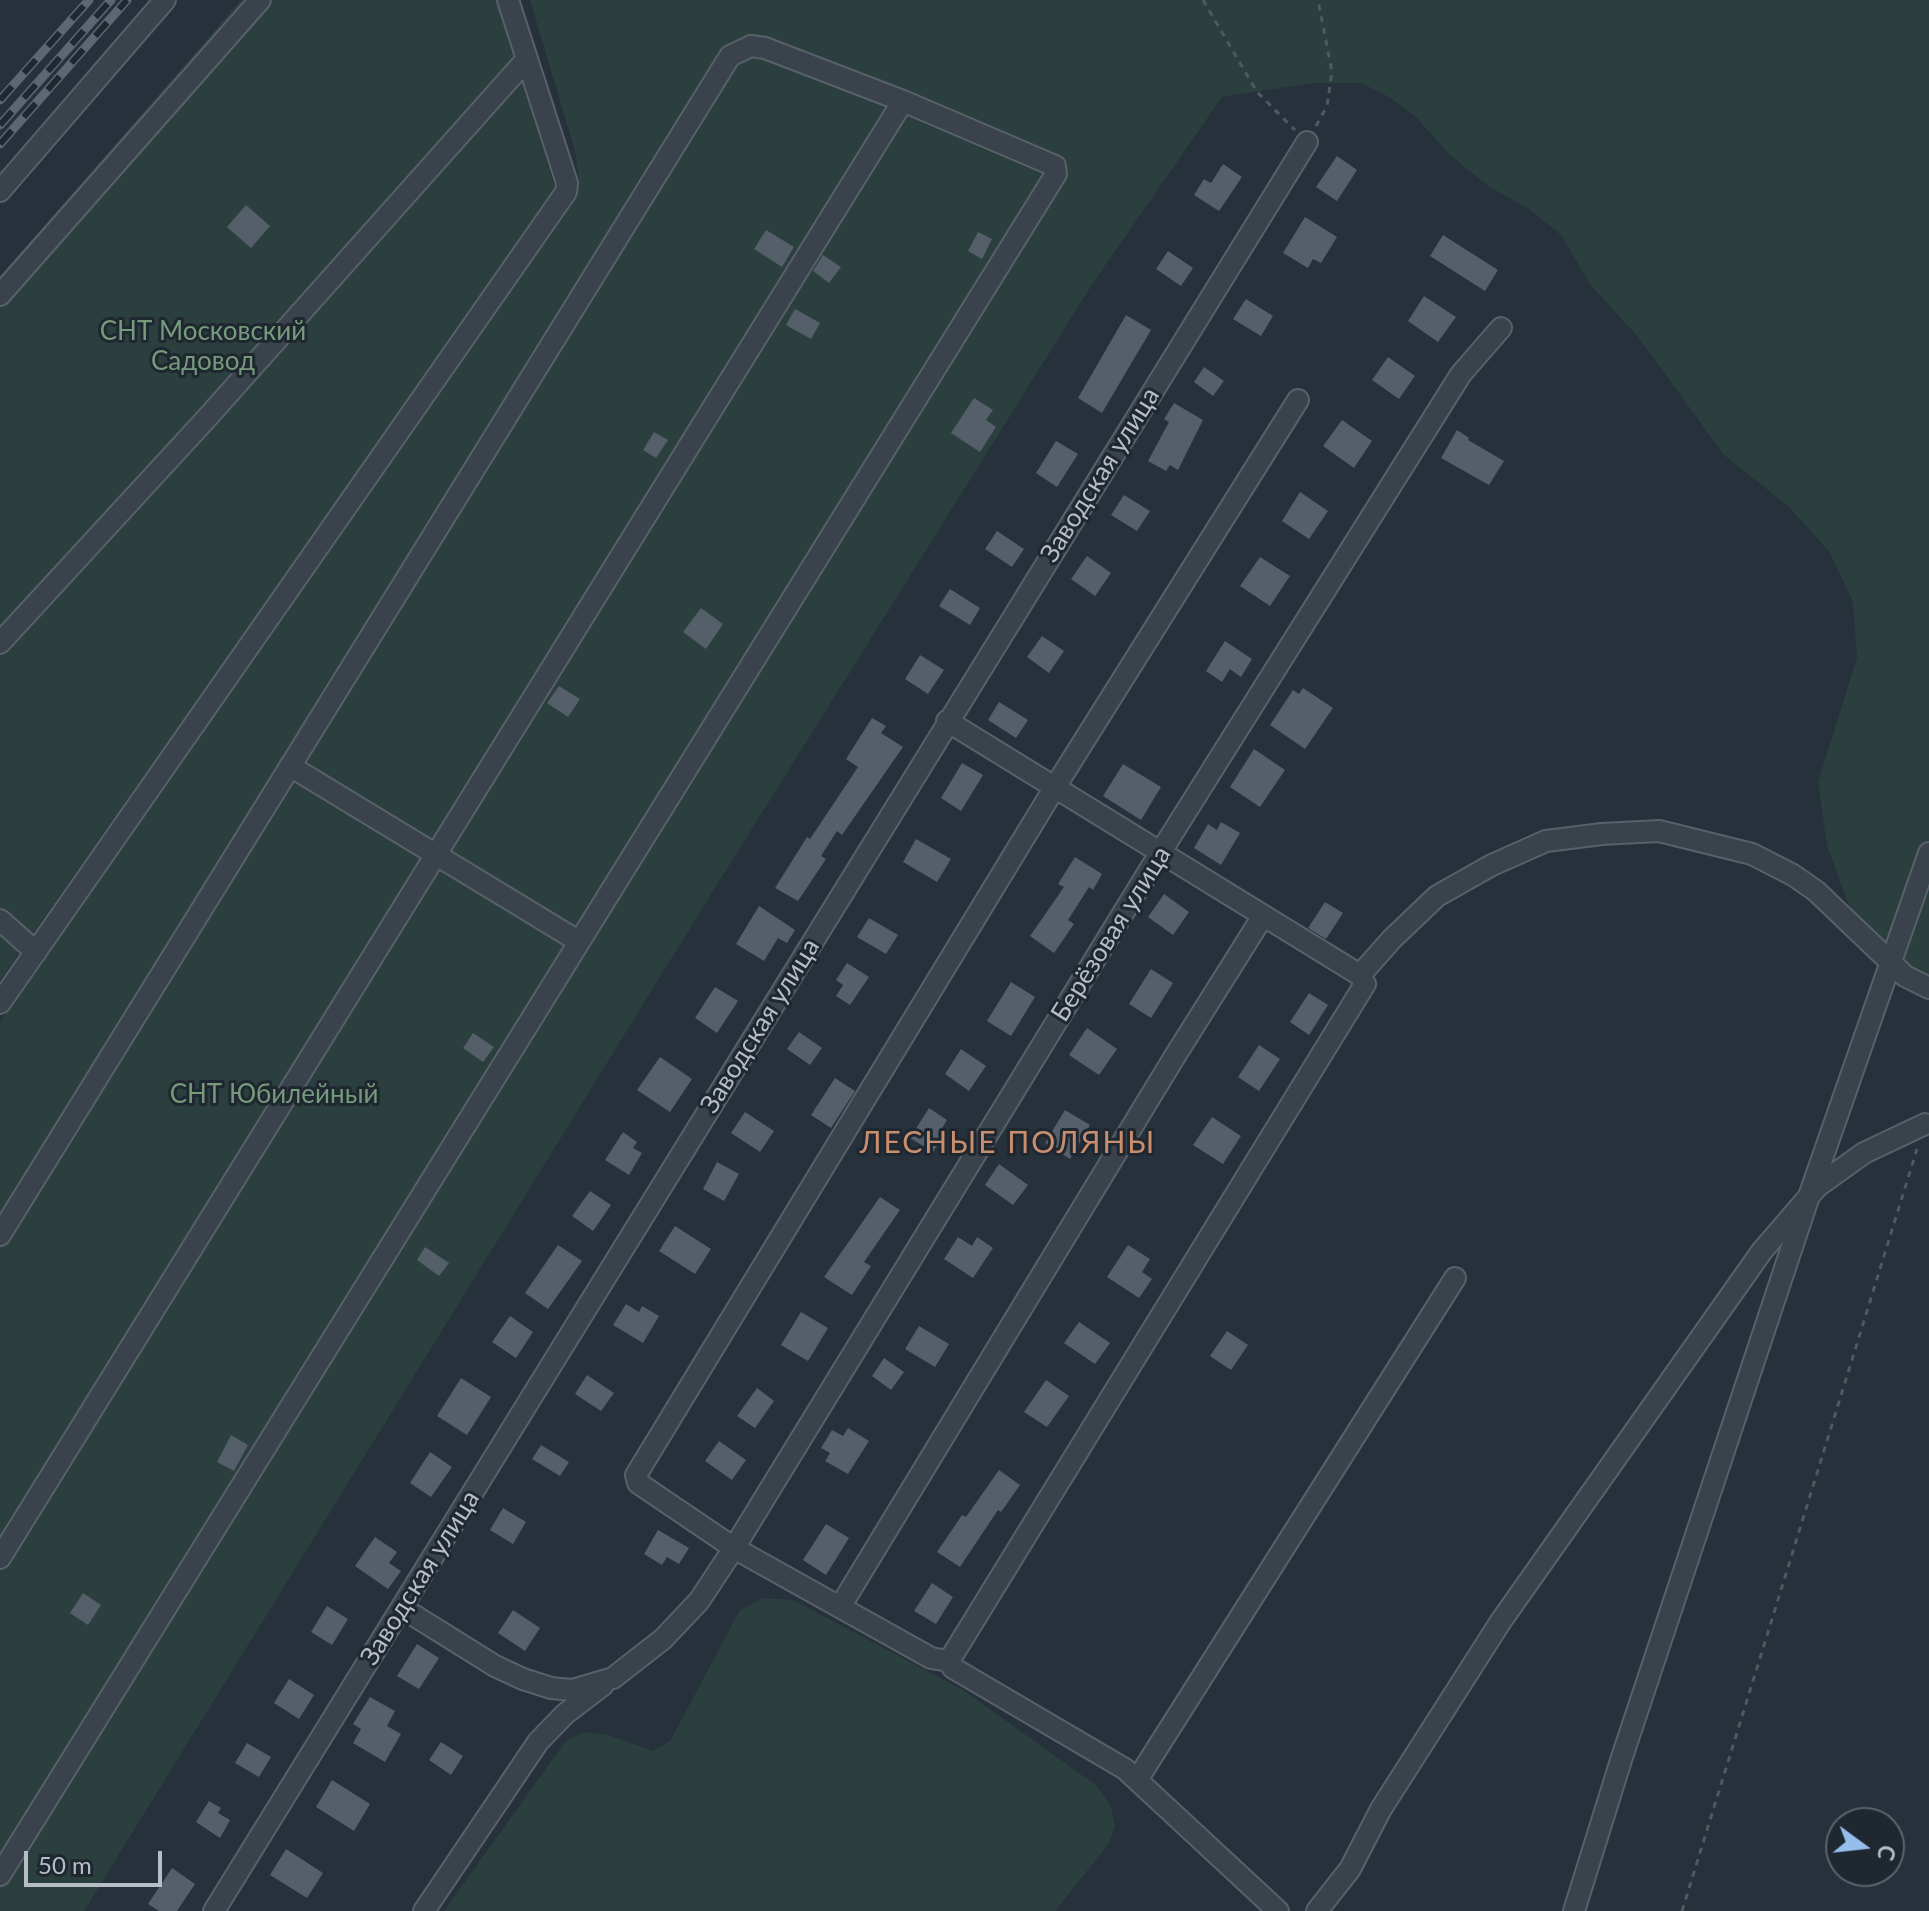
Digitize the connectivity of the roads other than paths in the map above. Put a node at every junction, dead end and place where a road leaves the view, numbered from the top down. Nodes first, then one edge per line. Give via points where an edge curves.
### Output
1 (165, 0) edge
2 (260, 0) edge
3 (508, 0) edge
4 (527, 59) junction
5 (903, 101) junction
6 (1307, 142) road end
7 (0, 191) edge
8 (0, 295) edge
9 (1501, 328) dead end
10 (1298, 400) dead end
11 (0, 643) edge
12 (947, 721) junction
13 (290, 766) junction
14 (1055, 787) junction
15 (1160, 853) junction
16 (1929, 853) edge
17 (435, 856) junction
18 (1263, 916) junction
19 (0, 920) edge
20 (578, 941) junction
21 (36, 952) junction
22 (1890, 963) junction
23 (1360, 975) junction
24 (1929, 988) edge
25 (0, 1003) edge
26 (1925, 1124) road end
27 (1808, 1199) junction
28 (0, 1235) edge
29 (1455, 1278) dead end
30 (734, 1548) junction
31 (0, 1558) edge
32 (840, 1607) junction
33 (402, 1608) junction
34 (949, 1661) junction
35 (613, 1678) junction
36 (1137, 1780) junction
37 (0, 1875) edge
38 (214, 1911) edge
39 (424, 1911) edge
40 (1278, 1911) edge
41 (1317, 1911) edge
42 (1574, 1911) edge

1 - 7 street
2 - 8 street
3 - 4 street
4 - 11 street
4 - 21 street via 567,183 562,199
5 - 13 street via 765,48 751,46 730,56
5 - 17 street
5 - 20 street via 1051,163 1056,174
6 - 12 street, Заводская улица
9 - 15 street, Берёзовая улица via 1461,374
10 - 14 street
12 - 14 street
12 - 33 street, Заводская улица
13 - 17 street
13 - 28 street
14 - 15 street
14 - 30 street via 636,1475 638,1483
15 - 18 street
15 - 30 street, Берёзовая улица
16 - 22 street
17 - 20 street
17 - 31 street
18 - 23 street
18 - 32 street
19 - 21 street
20 - 37 street
21 - 25 street
22 - 23 street via 1793,875 1752,854 1659,831 1546,841 1492,865 1437,896
22 - 24 street
22 - 27 street
23 - 34 street via 1365,984 1359,996
26 - 27 street via 1864,1153
27 - 41 street via 1762,1251 1501,1621 1381,1809 1350,1869
27 - 42 street
29 - 36 street
30 - 32 street
30 - 35 street, Берёзовая улица via 699,1601 663,1639
32 - 34 street via 931,1658
33 - 35 street via 523,1679 572,1690
33 - 38 street, Заводская улица
34 - 36 street
35 - 39 street, Берёзовая улица via 538,1742
36 - 40 street

